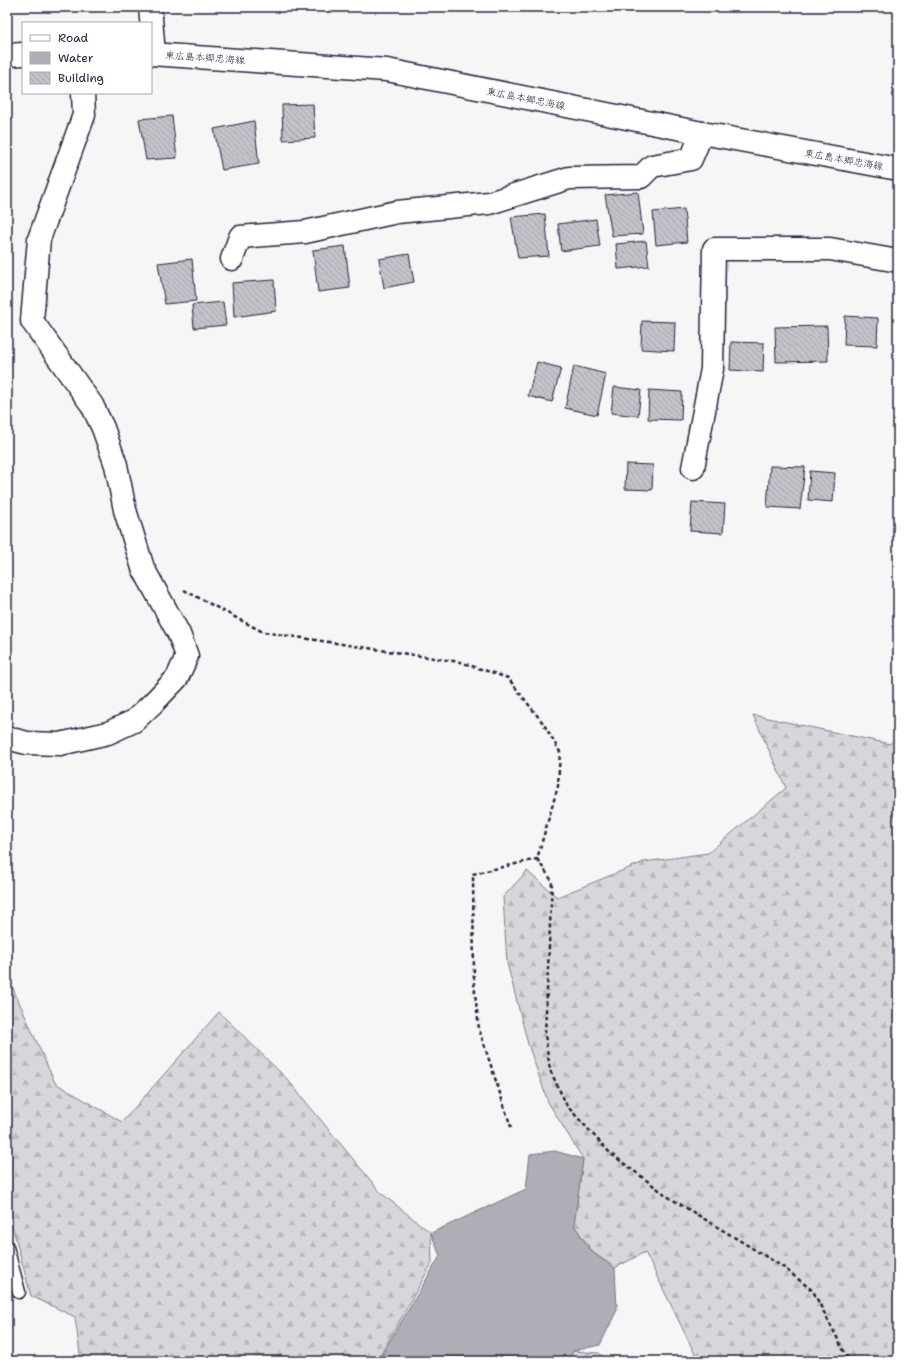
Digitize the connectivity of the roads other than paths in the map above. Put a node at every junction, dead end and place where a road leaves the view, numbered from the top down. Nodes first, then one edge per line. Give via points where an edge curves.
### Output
1 (150, 7) edge
2 (151, 22) edge
3 (152, 38) edge
4 (22, 54) edge
5 (153, 54) edge
6 (7, 55) edge
7 (83, 94) edge
8 (702, 133) junction
9 (898, 169) edge
10 (232, 259) dead end
11 (898, 261) edge
12 (693, 468) dead end
13 (7, 738) edge
14 (7, 1247) edge
15 (19, 1292) dead end

1 - 2 street
3 - 5 street
4 - 6 street
5 - 8 street, 東広島本郷忠海線 via 387,70
7 - 13 street via 84,115 39,239 32,321 92,405 103,428 116,464 125,510 143,568 179,634 187,656 178,678 153,703 134,721 108,733 60,744 27,744
8 - 9 street, 東広島本郷忠海線
8 - 10 street via 691,160 652,166 641,177 569,178 488,203 397,212 305,232 240,237
11 - 12 street via 830,249 714,249 712,369
14 - 15 lane

